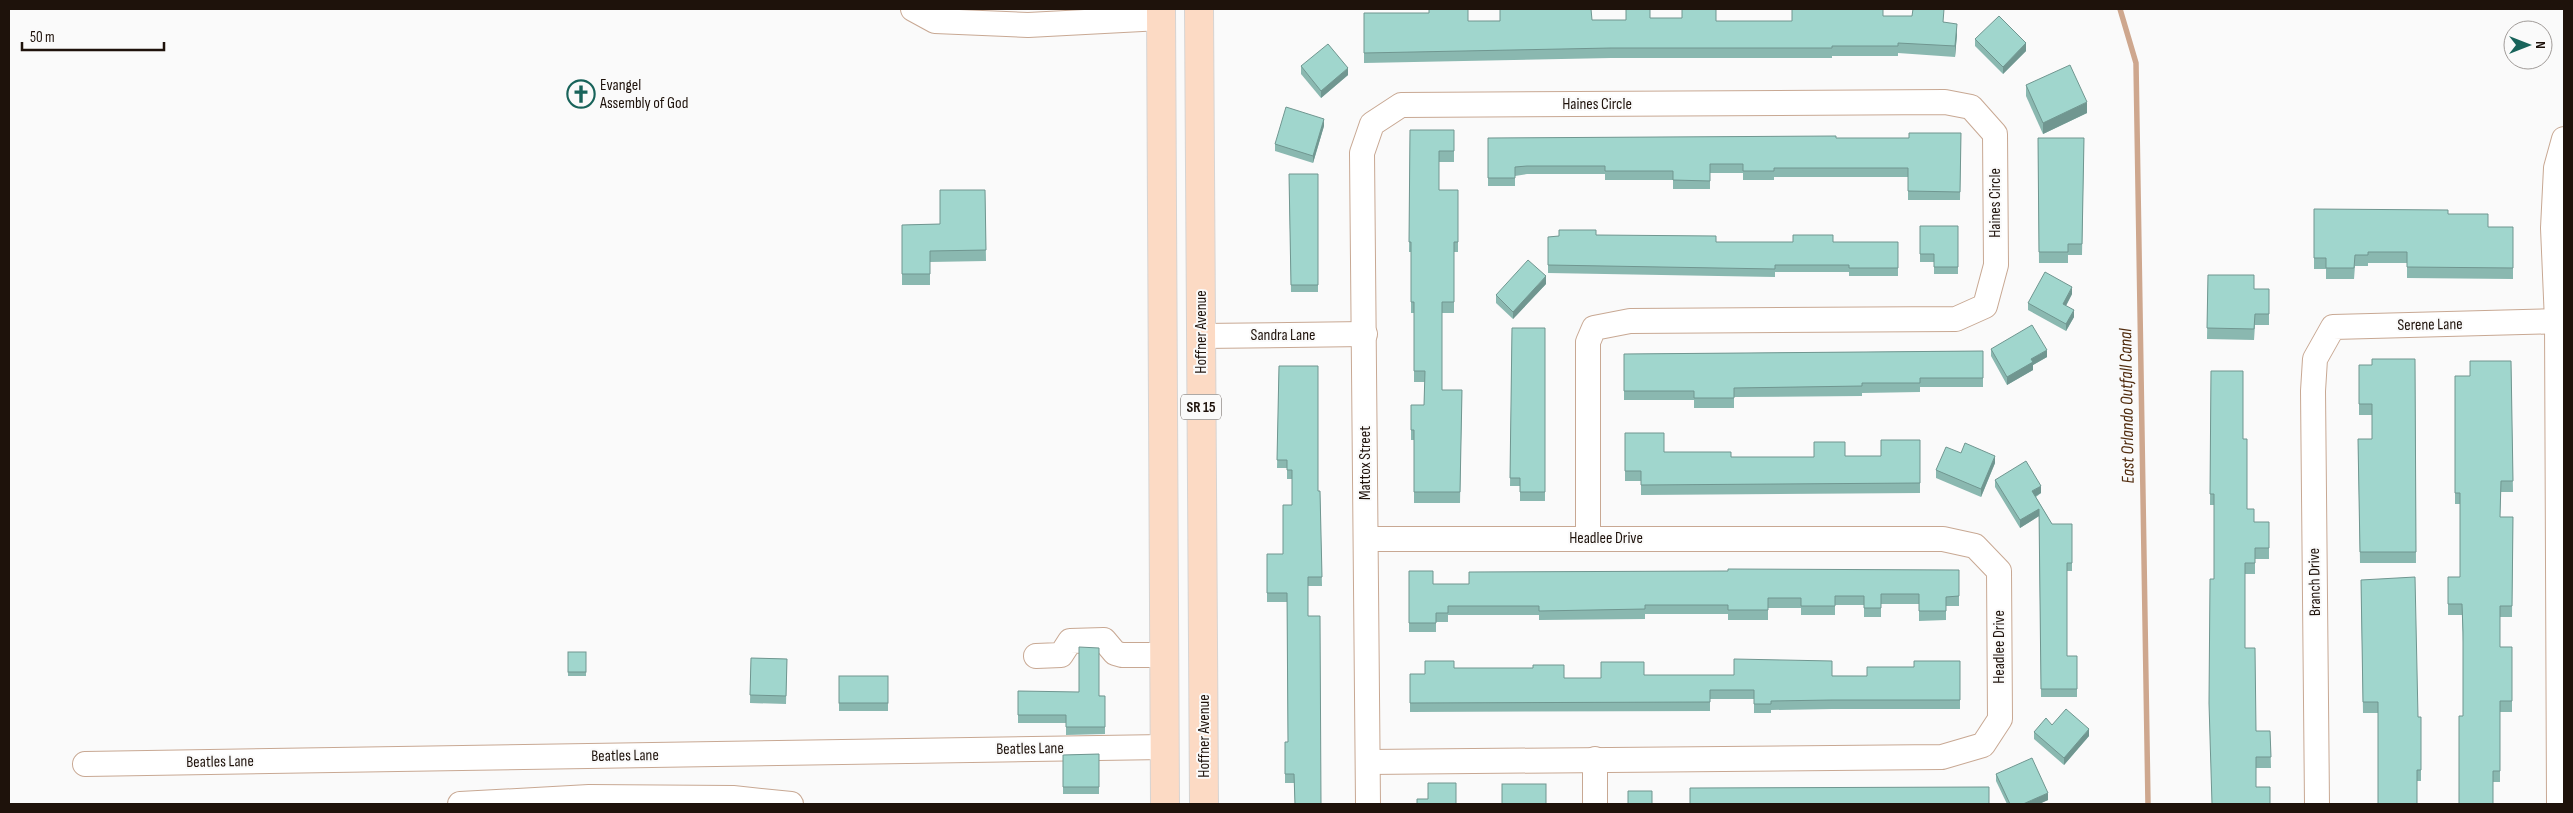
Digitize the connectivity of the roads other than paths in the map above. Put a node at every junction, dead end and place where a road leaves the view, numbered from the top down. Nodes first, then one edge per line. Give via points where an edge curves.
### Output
1 (913, 9) edge
2 (1199, 9) edge
3 (1160, 13) edge
4 (1372, 124) joint
5 (2564, 139) edge
6 (2560, 321) edge
7 (1364, 334) junction
8 (1201, 336) junction
9 (2315, 359) joint
10 (1588, 538) junction
11 (1366, 539) junction
12 (2561, 615) edge
13 (1164, 655) junction
14 (1036, 656) dead end
15 (1164, 747) junction
16 (1595, 758) junction
17 (1368, 762) junction
18 (85, 764) dead end
19 (460, 804) edge
20 (792, 804) edge
21 (1164, 804) edge
22 (1180, 804) edge
23 (1204, 804) edge
24 (1368, 804) edge
25 (1595, 804) edge
26 (2317, 804) edge
27 (2559, 804) edge

1 - 3 street via 935,21 1028,25
2 - 8 main road, Hoffner Avenue / SR 15
3 - 13 main road, SR 15
4 - 7 street, Mattox Street via 1362,153
4 - 10 street, Haines Circle via 1400,105 1945,102 1971,107 1995,134 1996,265 1985,306 1956,318 1630,321 1594,328 1588,342
5 - 6 street via 2556,168 2554,218
6 - 9 street, Serene Lane via 2333,327
6 - 12 street
7 - 8 street, Sandra Lane
7 - 11 street, Mattox Street
8 - 23 main road, Hoffner Avenue / SR 15
9 - 26 street, Branch Drive
10 - 11 street, Headlee Drive
10 - 16 street, Headlee Drive via 1943,539 1975,546 1999,571 2000,719 1983,745 1942,757
11 - 17 street, Mattox Street
12 - 27 street
13 - 14 street via 1122,655 1115,653 1104,640 1070,641 1061,655
13 - 15 main road, SR 15
15 - 18 street, Beatles Lane
15 - 21 main road, SR 15
15 - 22 main road via 1181,772
16 - 17 street, Headlee Drive
16 - 25 street
17 - 24 street, Mattox Street
19 - 20 street via 589,797 733,798

